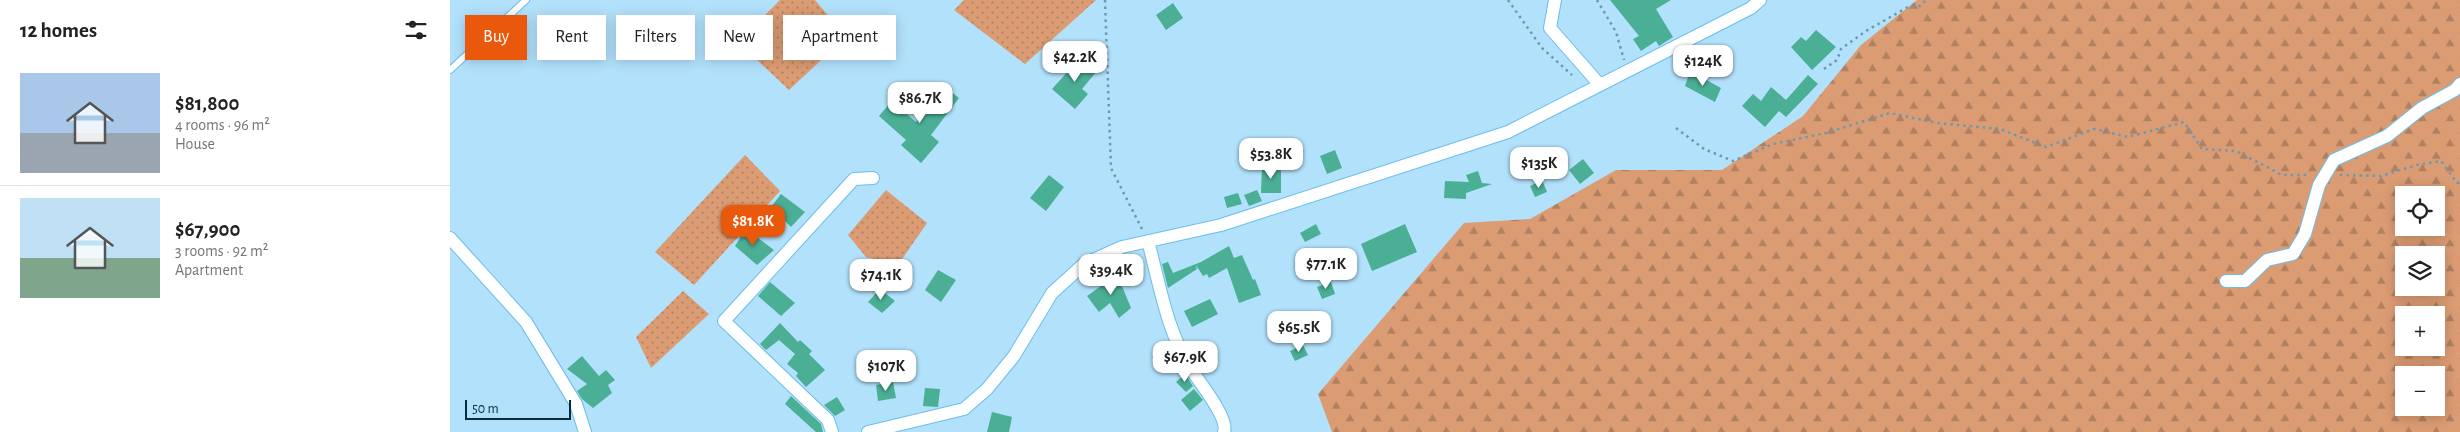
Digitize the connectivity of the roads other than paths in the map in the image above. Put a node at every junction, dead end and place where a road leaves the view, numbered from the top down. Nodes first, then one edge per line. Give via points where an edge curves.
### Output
1 (526, 0) edge
2 (1555, 0) edge
3 (1760, 0) edge
4 (450, 70) edge
5 (2460, 84) edge
6 (1594, 88) junction
7 (873, 178) dead end
8 (450, 238) edge
9 (1148, 241) junction
10 (2226, 281) dead end
11 (585, 432) edge
12 (832, 432) edge
13 (868, 432) edge
14 (1224, 432) edge

1 - 4 lane
2 - 6 street via 1550,28
3 - 6 street via 1752,8
5 - 10 street via 2387,136 2334,160 2319,185 2305,234 2293,254 2267,260 2245,281
6 - 9 street via 1508,132 1220,225
7 - 12 street via 854,179 724,321 828,420
8 - 11 street via 526,322 576,404
9 - 13 street via 1122,247 1084,264 1052,293 1014,356 976,400 964,409
9 - 14 street via 1173,336 1184,359 1224,420

